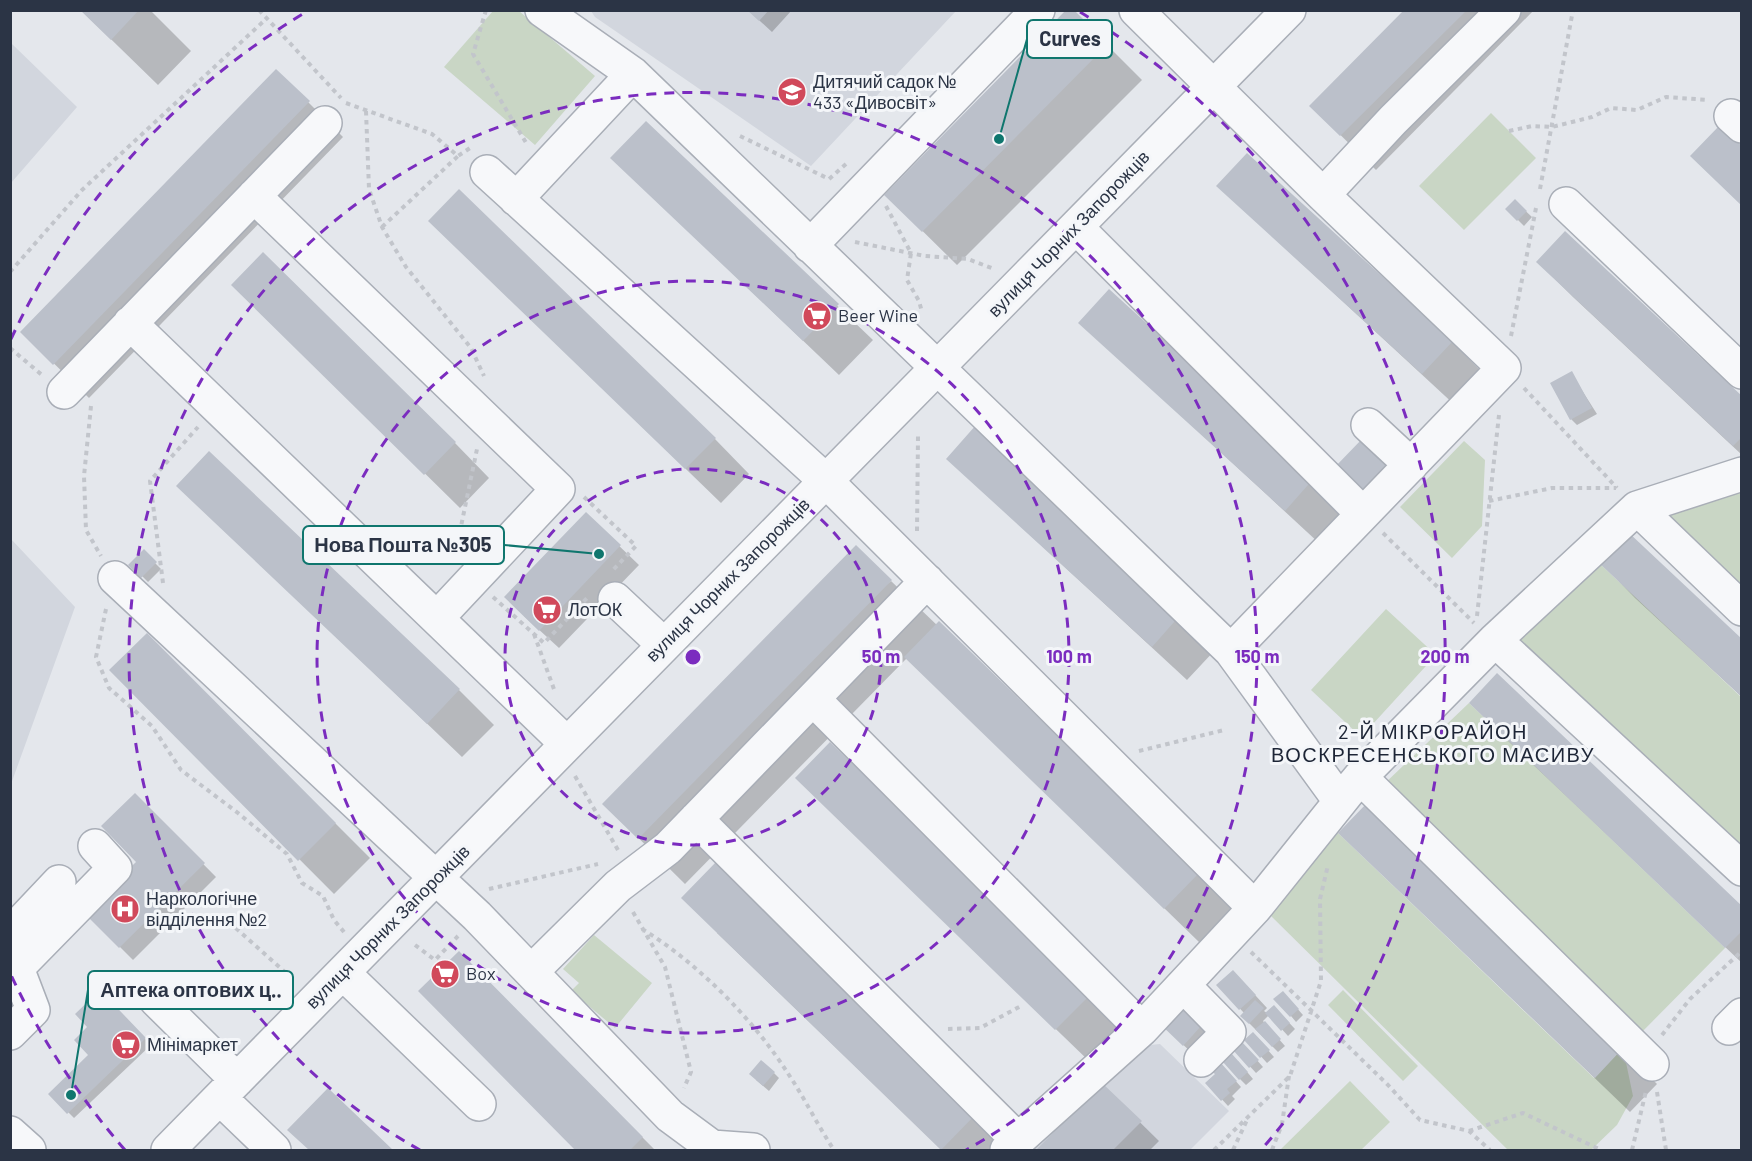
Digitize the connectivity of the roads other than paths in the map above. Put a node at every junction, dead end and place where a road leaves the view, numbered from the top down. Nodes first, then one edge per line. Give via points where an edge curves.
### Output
1 (542, 10) edge
2 (1038, 10) edge
3 (1136, 10) edge
4 (1289, 10) edge
5 (1504, 10) edge
6 (633, 74) junction
7 (1213, 87) junction
8 (325, 123) dead end
9 (482, 158) road end
10 (1323, 195) junction
11 (254, 196) junction
12 (516, 199) junction
13 (1566, 204) dead end
14 (1076, 227) junction
15 (814, 242) junction
16 (130, 323) junction
17 (936, 369) junction
18 (1742, 372) edge
19 (64, 392) road end
20 (1368, 425) dead end
21 (1411, 465) junction
22 (1742, 474) edge
23 (826, 481) junction
24 (1627, 498) junction
25 (1363, 514) junction
26 (922, 576) junction
27 (116, 579) road end
28 (603, 591) road end
29 (1742, 609) edge
30 (437, 618) junction
31 (1495, 640) junction
32 (664, 645) junction
33 (1231, 651) junction
34 (813, 699) junction
35 (567, 744) junction
36 (1350, 789) junction
37 (696, 819) junction
38 (95, 846) dead end
39 (1742, 869) edge
40 (436, 878) junction
41 (59, 882) dead end
42 (1255, 908) junction
43 (10, 934) edge
44 (14, 965) edge
45 (531, 972) junction
46 (343, 973) junction
47 (1183, 985) junction
48 (156, 1000) dead end
49 (1142, 1029) junction
50 (10, 1033) edge
51 (1201, 1060) dead end
52 (1650, 1061) road end
53 (229, 1089) junction
54 (478, 1104) dead end
55 (10, 1133) edge
56 (1013, 1146) edge
57 (719, 1149) edge
58 (29, 1150) edge
59 (168, 1150) edge
60 (274, 1150) edge
61 (753, 1150) edge

1 - 6 street
2 - 15 street via 862,170
3 - 7 street
4 - 7 street, вулиця Чорних Запорожців
5 - 10 street
6 - 12 street
6 - 15 street
7 - 10 street
7 - 14 street, вулиця Чорних Запорожців
8 - 11 street
9 - 12 street
10 - 21 street via 1504,368
11 - 16 street
11 - 30 street via 558,489
12 - 23 street
13 - 18 street
14 - 17 street, вулиця Чорних Запорожців
14 - 25 street
15 - 17 street
16 - 19 street
16 - 30 street
17 - 23 street, вулиця Чорних Запорожців
17 - 33 street
20 - 21 street
21 - 25 street
22 - 24 street
23 - 26 street
23 - 32 street, вулиця Чорних Запорожців
24 - 29 street
24 - 31 street
25 - 33 street
26 - 34 street
26 - 42 street
27 - 40 street
28 - 32 street
30 - 35 street
31 - 36 street
31 - 39 street
32 - 35 street, вулиця Чорних Запорожців
33 - 36 street
34 - 37 street
34 - 49 street
35 - 40 street, вулиця Чорних Запорожців
36 - 42 street
36 - 52 street
37 - 45 street via 668,848 614,869
37 - 56 street via 910,1032
38 - 44 street via 115,868
40 - 45 street via 482,903
40 - 46 street, вулиця Чорних Запорожців
41 - 43 street
42 - 47 street
44 - 50 street via 33,1010
45 - 57 street via 670,1116 712,1148
46 - 53 street, вулиця Чорних Запорожців
46 - 54 street
47 - 49 street
47 - 51 street via 1229,1032
48 - 53 street
49 - 56 street
53 - 59 street, вулиця Чорних Запорожців
53 - 60 street
55 - 58 street
57 - 61 street

